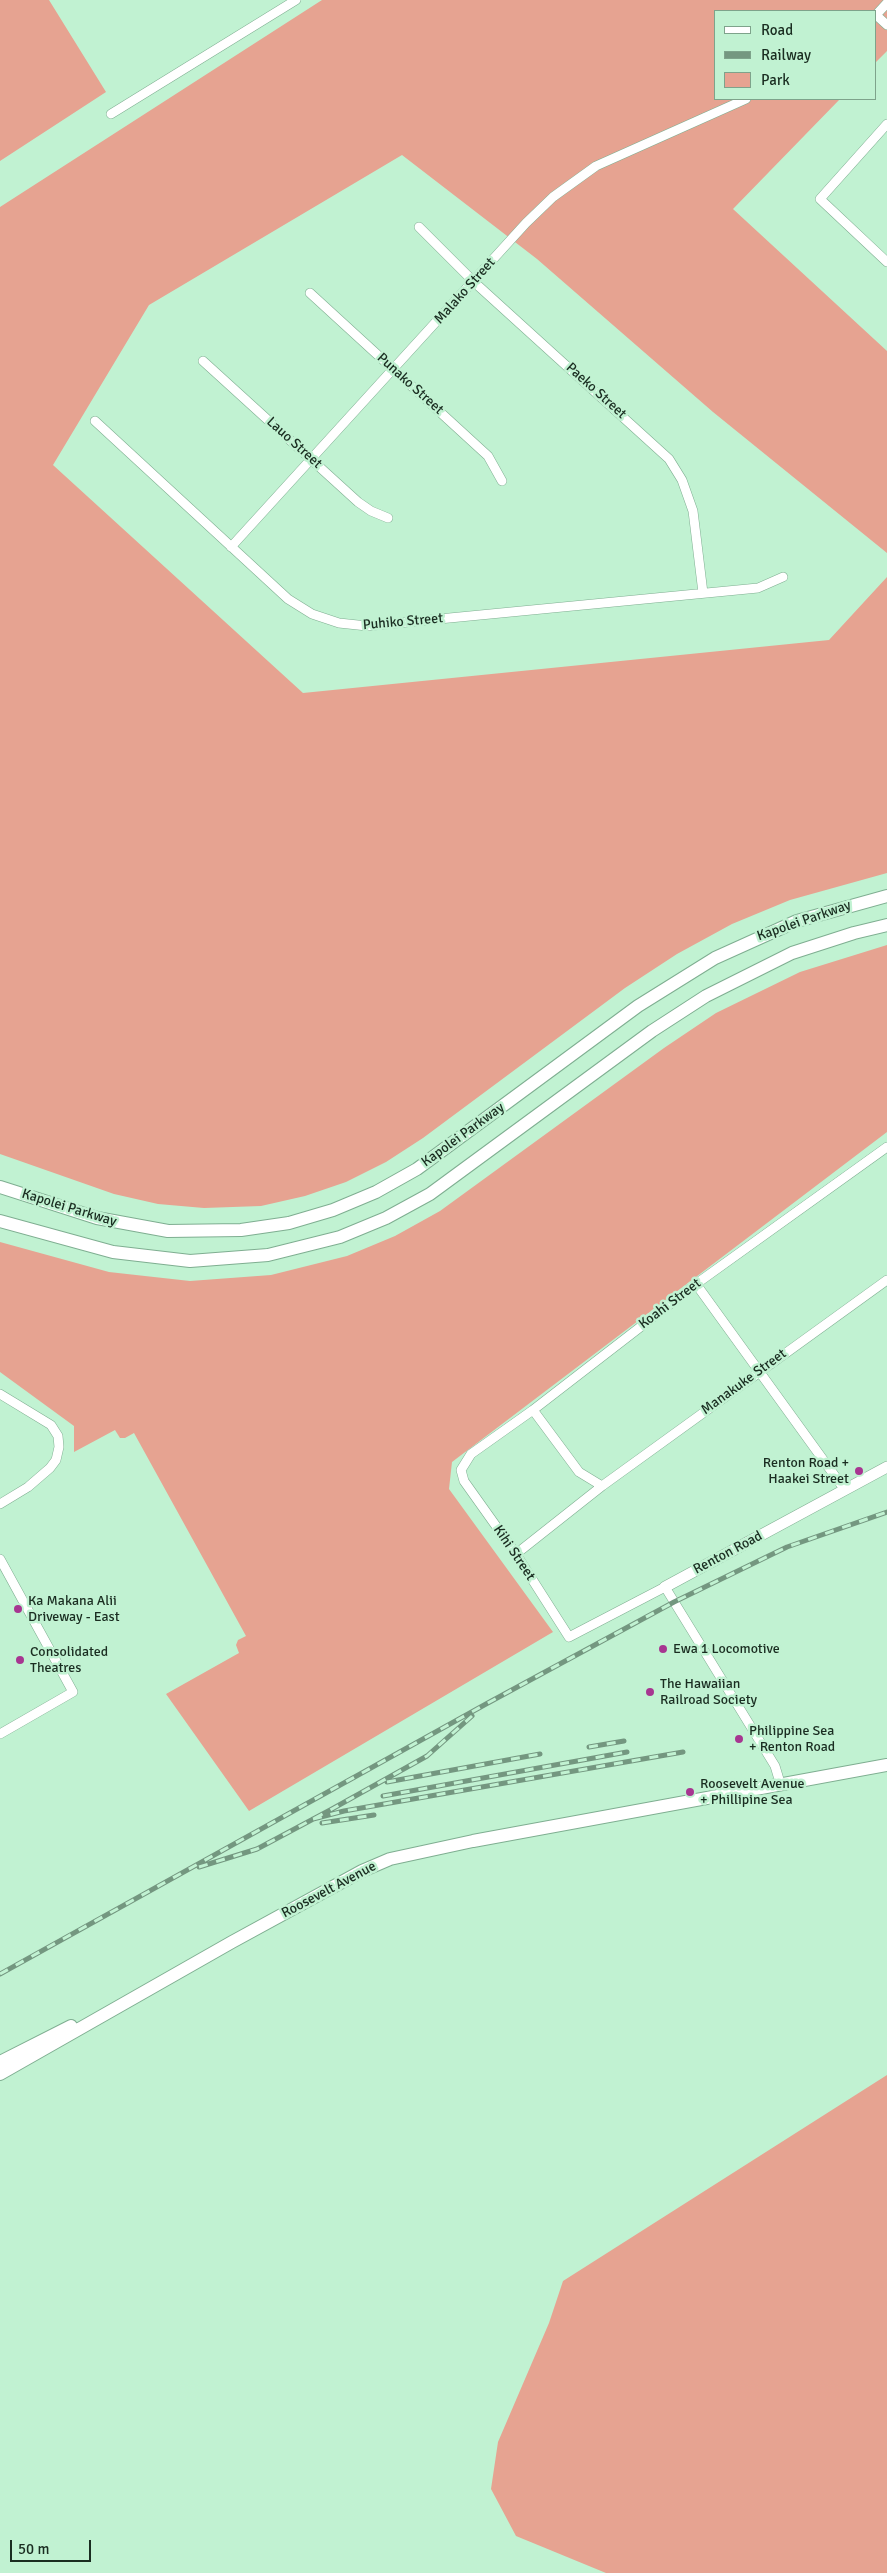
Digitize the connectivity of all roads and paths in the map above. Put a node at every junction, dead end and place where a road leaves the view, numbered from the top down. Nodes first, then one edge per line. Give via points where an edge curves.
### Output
1 (296, 0) edge
2 (887, 3) edge
3 (877, 14) edge
4 (877, 16) edge
5 (887, 25) edge
6 (744, 100) edge
7 (111, 114) dead end
8 (887, 124) edge
9 (419, 227) dead end
10 (887, 262) edge
11 (474, 282) junction
12 (310, 293) dead end
13 (203, 361) dead end
14 (393, 369) junction
15 (95, 421) dead end
16 (311, 459) junction
17 (502, 482) dead end
18 (388, 518) dead end
19 (231, 547) junction
20 (783, 578) dead end
21 (703, 593) junction
22 (887, 896) edge
23 (887, 925) edge
24 (887, 1147) edge
25 (0, 1187) edge
26 (0, 1221) edge
27 (887, 1280) edge
28 (696, 1284) junction
29 (759, 1370) junction
30 (0, 1394) edge
31 (533, 1410) junction
32 (887, 1467) edge
33 (461, 1470) joint
34 (602, 1486) junction
35 (845, 1490) junction
36 (0, 1504) edge
37 (516, 1554) junction
38 (0, 1559) edge
39 (665, 1587) junction
40 (569, 1637) joint
41 (0, 1734) edge
42 (887, 1765) edge
43 (781, 1786) junction
44 (148, 1989) junction
45 (0, 2062) edge
46 (0, 2074) edge

1 - 7 street
2 - 3 street
4 - 5 street
6 - 11 street, Malako Street via 636,147 580,176 541,208
8 - 10 street via 820,199
9 - 11 street, Paeko Street
11 - 14 street, Malako Street
11 - 21 street, Paeko Street via 669,459 682,480 693,511
12 - 14 street, Punako Street
13 - 16 street, Lauo Street
14 - 16 street, Malako Street
14 - 17 street, Punako Street via 488,456
15 - 19 street, Puhiko Street
16 - 18 street, Lauo Street via 364,507
16 - 19 street, Malako Street
19 - 21 street, Puhiko Street via 300,607 326,620 353,626
20 - 21 street, Puhiko Street via 758,588
22 - 25 main road, Kapolei Parkway via 797,921 714,958 644,1002 416,1169 376,1192 326,1212 289,1223 241,1230 168,1231 96,1218
23 - 26 main road, Kapolei Parkway via 792,953 706,996 652,1031 450,1180 408,1207 340,1237 292,1250 242,1258 164,1259 88,1246
24 - 28 street, Koahi Street
27 - 29 street, Manakuke Street
28 - 29 street
28 - 31 street, Koahi Street
29 - 34 street, Manakuke Street
29 - 35 street
30 - 36 street via 51,1425 60,1447 50,1468 28,1487
31 - 33 street, Koahi Street via 471,1454
31 - 34 street via 580,1472
32 - 35 street, Renton Road
33 - 37 street, Kihi Street via 464,1481
34 - 37 street, Manakuke Street
35 - 39 street, Renton Road
37 - 40 street, Kihi Street
38 - 41 street via 73,1692
39 - 40 street, Renton Road
39 - 43 street via 775,1766
42 - 43 main road, Roosevelt Avenue
43 - 44 main road, Roosevelt Avenue via 390,1859 362,1871
44 - 45 main road
44 - 46 main road, Roosevelt Avenue via 103,2018

